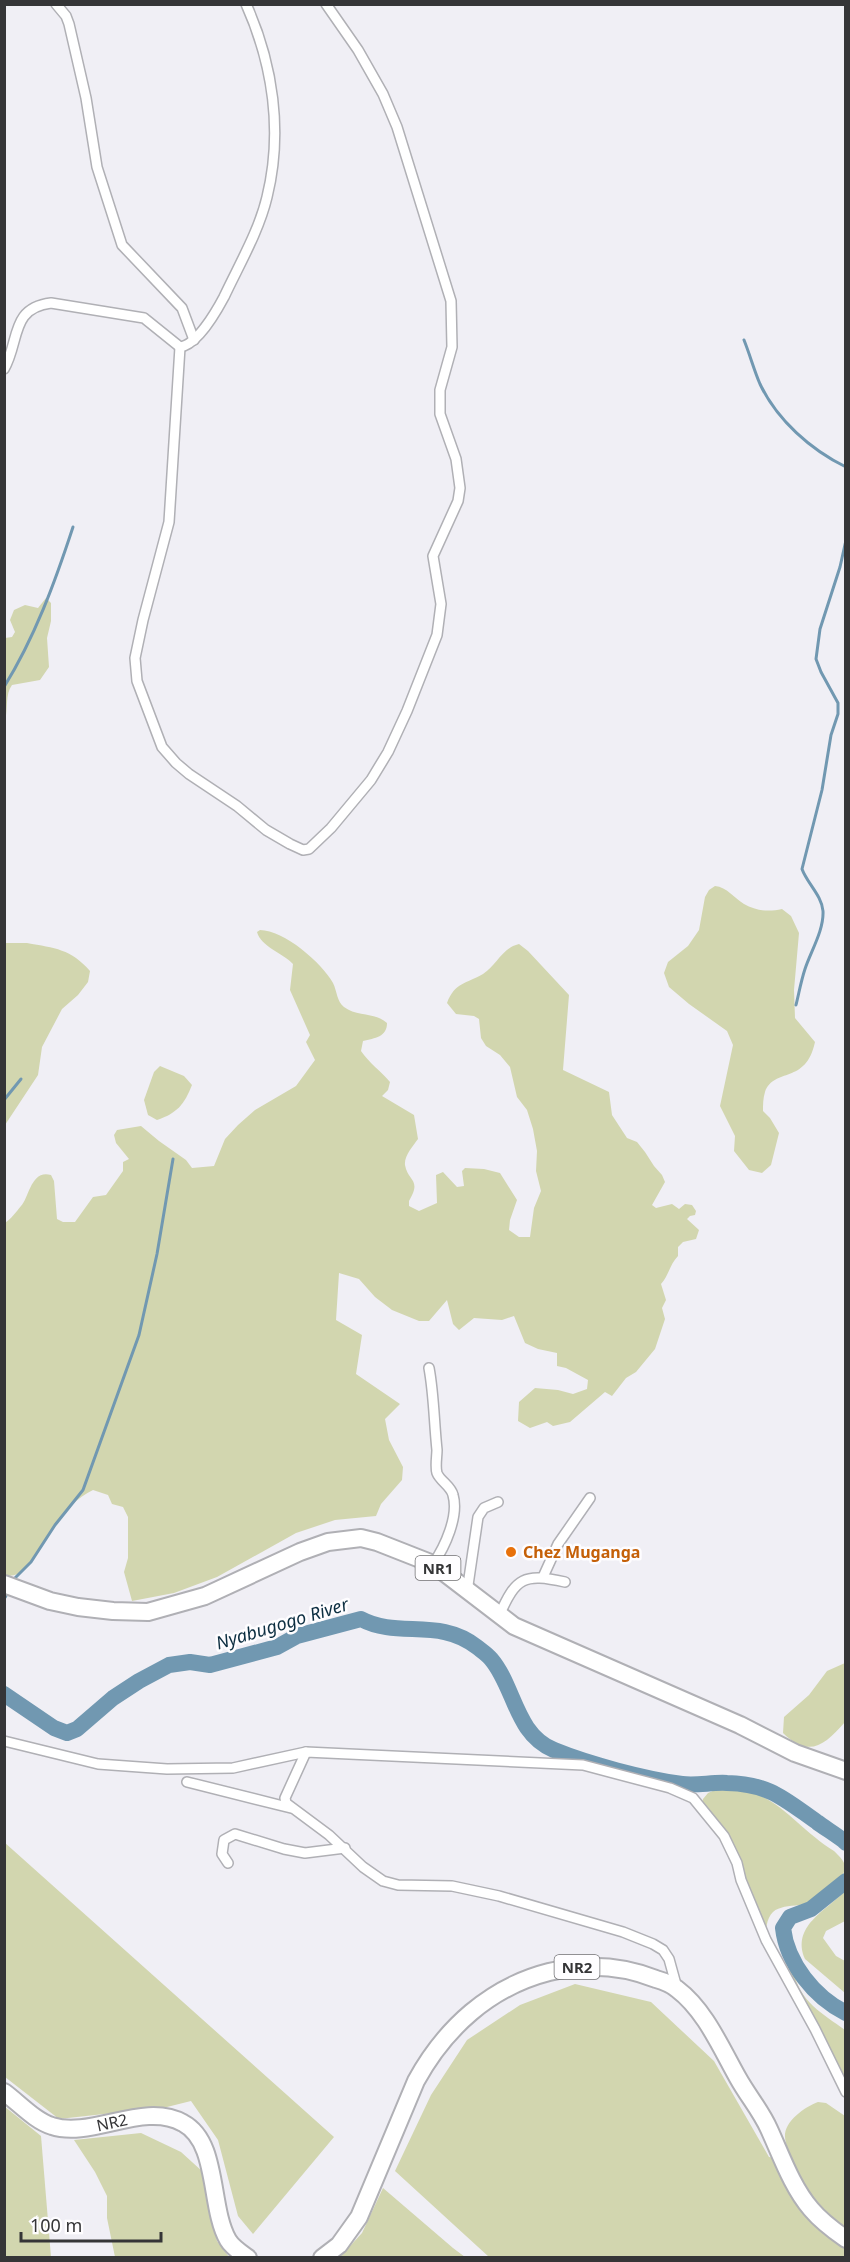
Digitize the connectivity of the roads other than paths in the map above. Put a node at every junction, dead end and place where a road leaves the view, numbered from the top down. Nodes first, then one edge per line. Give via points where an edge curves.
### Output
1 (56, 4) edge
2 (246, 4) edge
3 (326, 4) edge
4 (194, 340) junction
5 (180, 346) junction
6 (4, 369) edge
7 (429, 1368) dead end
8 (590, 1498) dead end
9 (498, 1502) dead end
10 (433, 1564) junction
11 (543, 1577) junction
12 (565, 1582) dead end
13 (4, 1584) edge
14 (467, 1592) junction
15 (499, 1616) junction
16 (4, 1741) edge
17 (306, 1752) junction
18 (846, 1771) edge
19 (187, 1782) dead end
20 (291, 1808) junction
21 (345, 1848) junction
22 (228, 1863) dead end
23 (676, 1988) junction
24 (4, 2092) edge
25 (846, 2092) edge
26 (846, 2239) edge
27 (248, 2258) edge
28 (322, 2258) edge

1 - 4 street via 69,24 97,167 122,245 182,308
2 - 4 street via 269,68 274,103 273,166 267,198 246,251 218,309
3 - 5 street via 358,50 397,127 451,301 452,347 440,390 440,414 456,459 460,488 434,556 441,604 437,635 407,711 371,780 309,849 303,850 266,830 176,763 162,747 137,681 135,658 170,522
4 - 5 street
5 - 6 street via 144,318 41,304 21,319
7 - 10 street via 436,1472 453,1493 454,1506 448,1532
8 - 11 street via 558,1544
9 - 14 street via 484,1508 478,1517
10 - 13 highway, NR1 via 361,1538 328,1542 205,1596 148,1612 78,1607
10 - 14 highway, NR1
11 - 12 street
11 - 15 street via 518,1583
14 - 15 highway, NR1
15 - 18 highway, NR1 via 795,1753
16 - 17 street via 98,1764 166,1769 233,1767
17 - 20 street via 285,1798
17 - 25 street via 583,1765 693,1798 724,1836 766,1940
19 - 20 street
20 - 21 street
21 - 22 street via 305,1853 235,1834 225,1840 222,1854
21 - 23 street via 375,1876 390,1883 452,1886 500,1896 637,1937 663,1950
23 - 26 highway, NR2 / NR2 via 710,2027 810,2208
23 - 28 highway, NR2 / NR2 via 625,1969 582,1966 537,1976 503,1989 483,2002 428,2060 359,2217 339,2245
24 - 27 highway, NR2 / NR2 via 52,2126 86,2127 155,2116 183,2123 199,2136 228,2241

